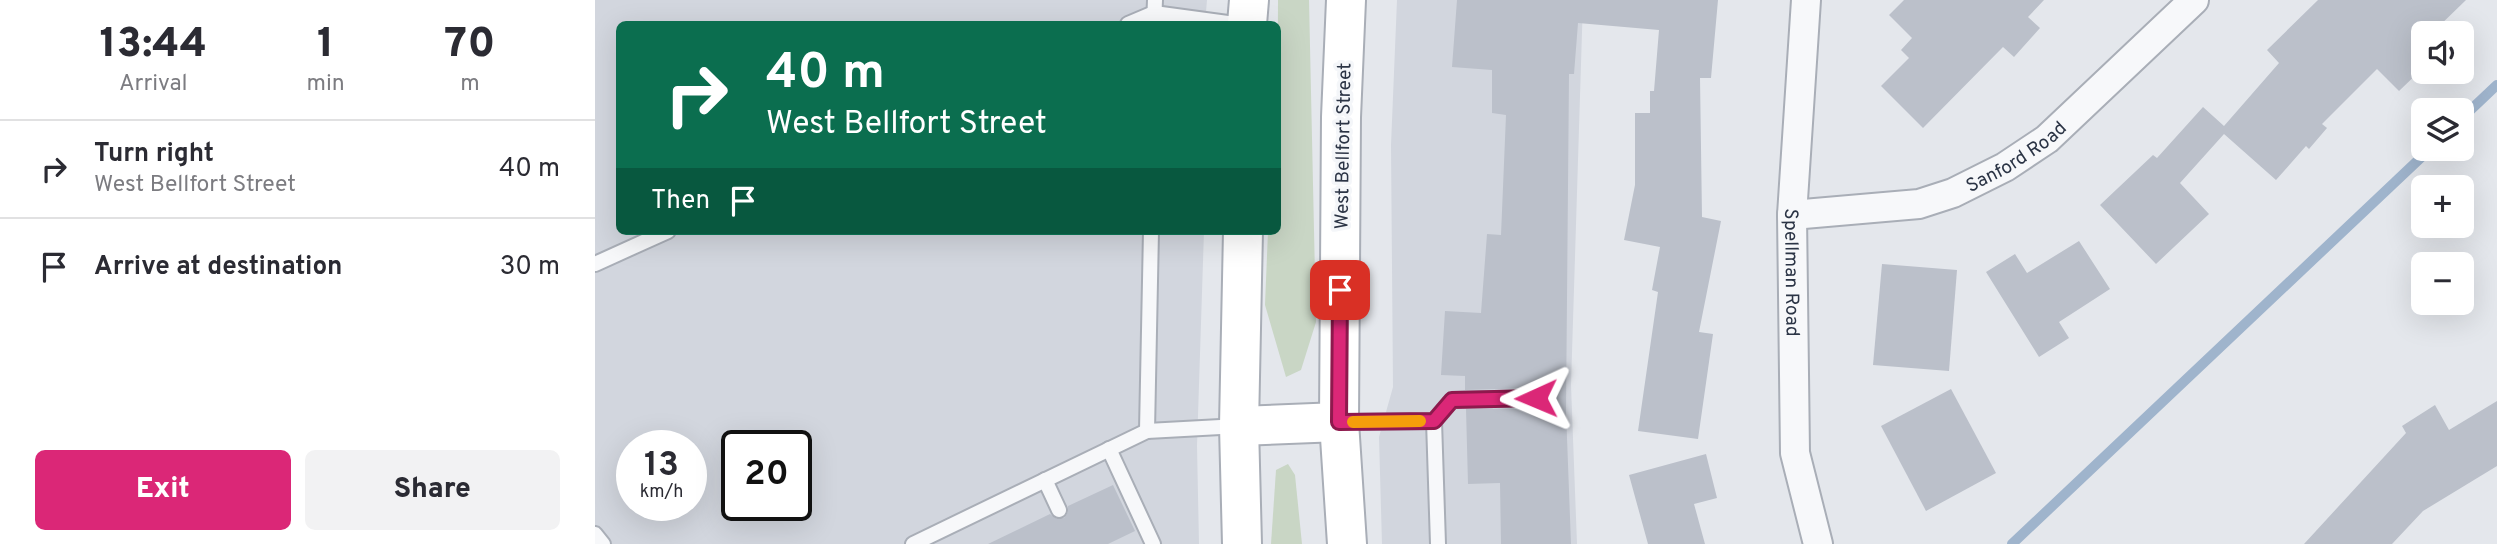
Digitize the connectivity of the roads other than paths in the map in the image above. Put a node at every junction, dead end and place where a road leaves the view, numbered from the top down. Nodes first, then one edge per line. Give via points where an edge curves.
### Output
1 (1249, 0) edge
2 (1346, 0) edge
3 (1806, 0) edge
4 (2194, 0) edge
5 (1154, 12) edge
6 (1134, 21) edge
7 (1215, 21) edge
8 (1247, 21) edge
9 (1791, 215) junction
10 (659, 235) edge
11 (1151, 235) edge
12 (1243, 235) edge
13 (595, 264) edge
14 (1536, 398) dead end
15 (1434, 421) junction
16 (1339, 422) junction
17 (1239, 426) junction
18 (1147, 431) junction
19 (1109, 449) junction
20 (1045, 480) junction
21 (1059, 510) dead end
22 (595, 534) edge
23 (603, 544) edge
24 (913, 544) edge
25 (1153, 544) edge
26 (1242, 544) edge
27 (1347, 544) edge
28 (1438, 544) edge
29 (1818, 544) edge

1 - 8 main road
2 - 16 main road, West Bellfort Street
3 - 9 street, Spellman Road
4 - 9 street, Sanford Road via 2047,139 2005,167 1954,193 1919,204
5 - 6 lane
5 - 7 lane
9 - 29 street, Spellman Road via 1795,453
10 - 13 lane
11 - 18 lane
12 - 17 main road
14 - 15 lane via 1452,400
15 - 16 lane
15 - 28 lane
16 - 17 main road
16 - 27 main road, West Bellfort Street
17 - 18 lane
17 - 26 main road
18 - 19 lane
19 - 20 lane
19 - 25 lane
20 - 21 lane
20 - 24 lane
22 - 23 lane

